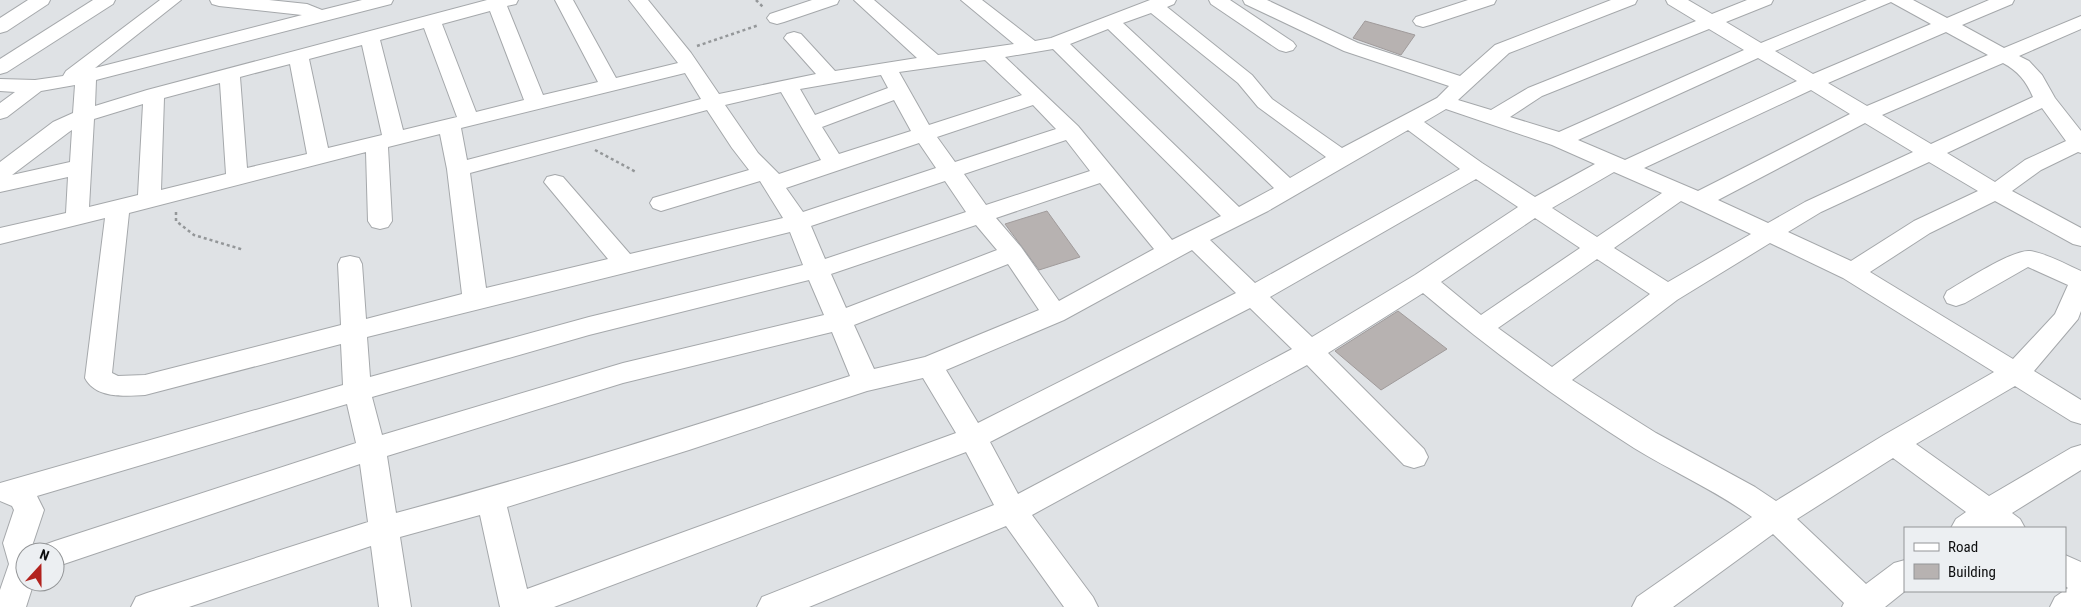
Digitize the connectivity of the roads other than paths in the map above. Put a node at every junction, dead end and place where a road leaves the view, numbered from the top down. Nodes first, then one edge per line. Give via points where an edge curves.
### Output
1 (41, 0) edge
2 (106, 0) edge
3 (172, 0) edge
4 (219, 0) edge
5 (384, 0) edge
6 (564, 0) edge
7 (638, 0) edge
8 (830, 0) edge
9 (863, 0) edge
10 (970, 0) edge
11 (1218, 0) edge
12 (1252, 0) edge
13 (1487, 0) edge
14 (1675, 0) edge
15 (1764, 0) edge
16 (1883, 0) edge
17 (1899, 0) edge
18 (2005, 0) edge
19 (502, 2) edge
20 (1616, 2) edge
21 (362, 3) edge
22 (1161, 3) edge
23 (322, 16) junction
24 (777, 18) road end
25 (431, 21) junction
26 (1423, 21) dead end
27 (1711, 21) junction
28 (1111, 22) junction
29 (2081, 22) edge
30 (1948, 25) junction
31 (0, 27) edge
32 (370, 37) junction
33 (794, 38) dead end
34 (1057, 42) junction
35 (1286, 46) dead end
36 (332, 47) junction
37 (1031, 48) junction
38 (1760, 50) junction
39 (2003, 54) junction
40 (991, 55) junction
41 (298, 56) junction
42 (685, 59) junction
43 (934, 62) junction
44 (0, 68) edge
45 (888, 68) junction
46 (230, 74) junction
47 (86, 76) junction
48 (831, 78) junction
49 (64, 82) junction
50 (1812, 82) junction
51 (1463, 84) junction
52 (0, 85) edge
53 (610, 85) junction
54 (787, 85) junction
55 (35, 86) junction
56 (900, 91) junction
57 (154, 94) junction
58 (1036, 97) junction
59 (2045, 99) junction
60 (712, 102) junction
61 (1444, 102) junction
62 (536, 104) junction
63 (0, 113) edge
64 (1866, 114) junction
65 (83, 116) junction
66 (1493, 118) junction
67 (459, 121) junction
68 (1409, 121) junction
69 (810, 124) junction
70 (1070, 131) junction
71 (923, 133) junction
72 (1560, 140) junction
73 (385, 141) junction
74 (2080, 145) edge
75 (1930, 152) junction
76 (319, 158) junction
77 (1341, 158) junction
78 (834, 164) junction
79 (1619, 166) junction
80 (80, 167) junction
81 (1474, 168) junction
82 (458, 169) junction
83 (951, 172) junction
84 (0, 173) edge
85 (1103, 174) junction
86 (237, 178) junction
87 (769, 178) junction
88 (554, 182) dead end
89 (0, 185) edge
90 (1288, 190) junction
91 (1996, 192) junction
92 (1690, 196) junction
93 (149, 201) junction
94 (661, 203) dead end
95 (1535, 207) junction
96 (118, 208) junction
97 (980, 214) junction
98 (1236, 217) junction
99 (77, 218) junction
100 (380, 221) dead end
101 (798, 222) junction
102 (1770, 234) junction
103 (0, 236) edge
104 (1194, 238) junction
105 (2081, 238) edge
106 (1596, 247) junction
107 (1170, 252) junction
108 (1013, 253) junction
109 (350, 264) dead end
110 (625, 264) junction
111 (816, 270) junction
112 (1852, 272) junction
113 (1424, 282) junction
114 (2081, 282) edge
115 (1668, 294) junction
116 (1252, 296) junction
117 (1956, 297) dead end
118 (475, 300) junction
119 (1055, 314) junction
120 (839, 321) junction
121 (1480, 328) junction
122 (353, 331) junction
123 (1310, 351) junction
124 (930, 366) junction
125 (2017, 372) junction
126 (866, 381) junction
127 (1552, 381) junction
128 (357, 391) junction
129 (2081, 413) edge
130 (973, 438) junction
131 (1894, 443) junction
132 (372, 449) junction
133 (2081, 456) edge
134 (1414, 457) dead end
135 (491, 500) junction
136 (1012, 511) junction
137 (1775, 517) junction
138 (1988, 523) edge
139 (384, 529) junction
140 (20, 542) edge
141 (65, 551) edge
142 (2066, 569) edge
143 (15, 570) edge
144 (1904, 574) edge
145 (2081, 580) edge
146 (2081, 597) edge
147 (1864, 606) edge
148 (10, 607) edge
149 (147, 607) edge
150 (394, 607) edge
151 (516, 607) edge
152 (773, 607) edge
153 (1082, 607) edge
154 (1648, 607) edge
155 (2066, 607) edge

1 - 31 street
2 - 44 street
3 - 49 street
4 - 23 street via 307,10
5 - 21 street
6 - 53 street
7 - 42 street
8 - 24 street
9 - 43 street
10 - 37 street
11 - 35 street
12 - 51 street via 1351,47
13 - 26 street
14 - 27 street
15 - 27 street
16 - 38 street
17 - 30 street
18 - 30 street
19 - 25 street
19 - 62 street
20 - 51 street via 1502,49
21 - 23 street
22 - 28 street
22 - 77 street via 1246,79 1265,103
23 - 36 street
23 - 47 street
25 - 32 street
25 - 67 street
27 - 38 street
27 - 66 street via 1535,92
28 - 34 street
28 - 90 street
29 - 39 street
30 - 39 street
30 - 50 street
32 - 36 street
32 - 73 street
33 - 48 street
34 - 37 street
34 - 98 street
36 - 41 street
37 - 40 street
38 - 50 street
38 - 72 street
39 - 59 street via 2022,65 2035,79
39 - 64 street
40 - 43 street
40 - 58 street
41 - 46 street
41 - 76 street
42 - 53 street
42 - 60 street
43 - 45 street
45 - 48 street
45 - 56 street
46 - 57 street
46 - 86 street
47 - 49 street
47 - 65 street
48 - 54 street
49 - 55 street
50 - 64 street
50 - 79 street
51 - 61 street
52 - 55 street
53 - 62 street
54 - 60 street
54 - 69 street
55 - 63 street
56 - 69 street
56 - 71 street
57 - 65 street
57 - 93 street
58 - 70 street
58 - 71 street
59 - 74 street
59 - 75 street
60 - 82 street
60 - 87 street
61 - 66 street
61 - 68 street
62 - 67 street
64 - 75 street
64 - 92 street
65 - 80 street
65 - 84 street via 61,127
66 - 72 street
67 - 73 street
67 - 82 street
68 - 77 street
68 - 81 street
69 - 78 street
70 - 83 street
70 - 85 street
71 - 78 street
71 - 83 street
72 - 79 street
73 - 76 street
73 - 100 street
74 - 91 street via 2034,165
75 - 91 street
75 - 102 street via 1813,208
76 - 86 street
77 - 90 street
78 - 87 street
79 - 92 street
79 - 95 street
80 - 89 street
80 - 99 street
81 - 95 street
81 - 116 street via 1467,175
82 - 118 street
83 - 97 street
83 - 101 street
85 - 97 street
85 - 107 street
86 - 93 street
87 - 94 street
87 - 101 street
88 - 110 street
90 - 98 street
91 - 105 street
91 - 112 street via 1922,227
92 - 102 street
92 - 106 street
93 - 96 street
95 - 106 street
95 - 113 street
96 - 99 street
96 - 122 street via 98,378 114,386 146,385
97 - 108 street
97 - 111 street
98 - 104 street
99 - 103 street
101 - 110 street
101 - 111 street
102 - 112 street
102 - 115 street
104 - 107 street
104 - 116 street
106 - 115 street
106 - 121 street
107 - 119 street
108 - 119 street
108 - 120 street
109 - 122 street
110 - 118 street
111 - 120 street
111 - 128 street via 588,326
112 - 125 street
113 - 121 street
113 - 123 street
114 - 117 street via 2029,259 2019,260
114 - 125 street via 2065,319
115 - 127 street
116 - 123 street
116 - 130 street
118 - 122 street
119 - 124 street
120 - 126 street
120 - 132 street via 623,373
121 - 127 street
122 - 128 street
123 - 134 street
123 - 136 street
124 - 126 street
124 - 130 street
125 - 129 street
125 - 131 street
126 - 135 street
127 - 137 street
128 - 132 street
128 - 140 street via 10,492 22,497 29,510
130 - 136 street
130 - 151 street
131 - 137 street
131 - 138 street
132 - 139 street
132 - 141 street
133 - 138 street
135 - 139 street
135 - 151 street
136 - 152 street
136 - 153 street
137 - 147 street
137 - 154 street
139 - 149 street
139 - 150 street
142 - 145 street
143 - 148 street
144 - 147 street
146 - 155 street

